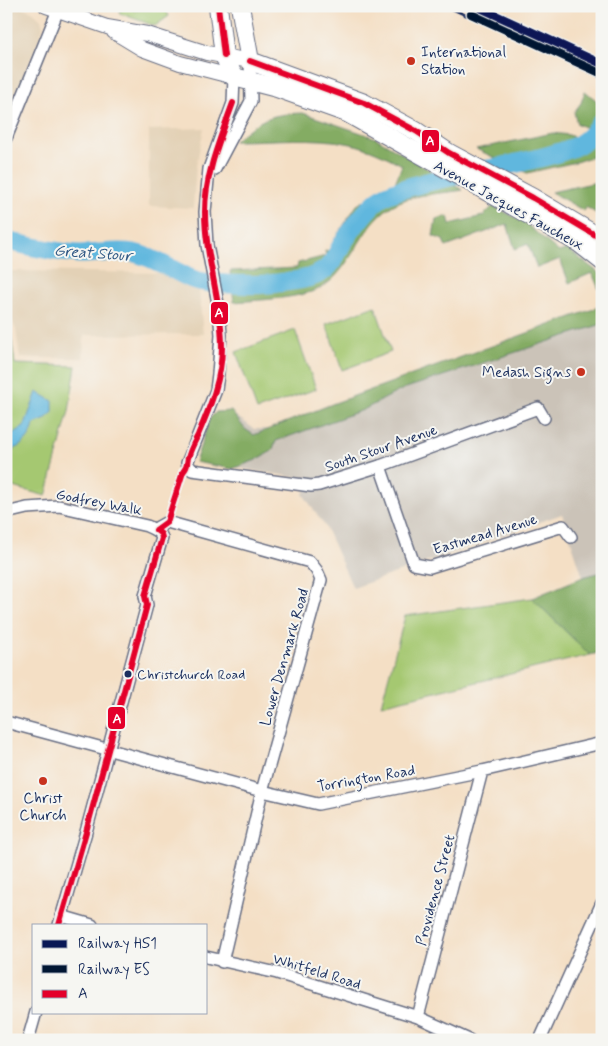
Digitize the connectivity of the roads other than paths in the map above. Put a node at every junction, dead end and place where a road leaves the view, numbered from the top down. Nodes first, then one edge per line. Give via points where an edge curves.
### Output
1 (218, 6) edge
2 (240, 6) edge
3 (52, 8) edge
4 (107, 27) junction
5 (224, 56) junction
6 (250, 61) junction
7 (243, 79) junction
8 (8, 133) edge
9 (206, 197) junction
10 (590, 238) edge
11 (602, 260) edge
12 (544, 418) dead end
13 (380, 466) junction
14 (6, 514) edge
15 (156, 530) junction
16 (571, 537) dead end
17 (6, 722) edge
18 (602, 742) edge
19 (108, 748) junction
20 (482, 771) junction
21 (262, 791) junction
22 (602, 903) edge
23 (60, 920) edge
24 (86, 924) edge
25 (208, 958) edge
26 (222, 962) junction
27 (35, 1014) edge
28 (418, 1017) junction
29 (28, 1040) edge
30 (469, 1040) edge
31 (540, 1040) edge

1 - 5 main road
2 - 6 main road
3 - 4 street
3 - 8 street
4 - 5 street via 147,34
4 - 7 street via 142,49 180,63
5 - 6 street
5 - 7 main road
6 - 7 street
6 - 10 main road, Avenue Jacques Faucheux via 364,103 533,198
7 - 9 street via 209,169
7 - 9 street via 251,101 215,167
7 - 10 main road, Avenue Jacques Faucheux via 347,113 510,204
9 - 13 street, South Stour Avenue via 204,212 221,335 216,390 188,457 188,466 197,471 311,486
10 - 11 main road, Avenue Jacques Faucheux
12 - 13 street, South Stour Avenue via 538,408
13 - 16 street, Eastmead Avenue via 414,564 430,568 563,526
14 - 15 street, Godfrey Walk via 27,508 59,506
15 - 19 street via 162,538
15 - 21 street, Lower Denmark Road via 167,522 310,562 321,580
17 - 19 street
18 - 20 street, Torrington Road
19 - 21 street, Torrington Road
19 - 23 street
20 - 21 street, Torrington Road via 318,804
20 - 28 street, Providence Street
21 - 26 street, Lower Denmark Road
22 - 31 street
23 - 24 street
25 - 26 street, Whitfeld Road
26 - 28 street, Whitfeld Road via 277,973
27 - 29 street
28 - 30 street, Whitfeld Road

